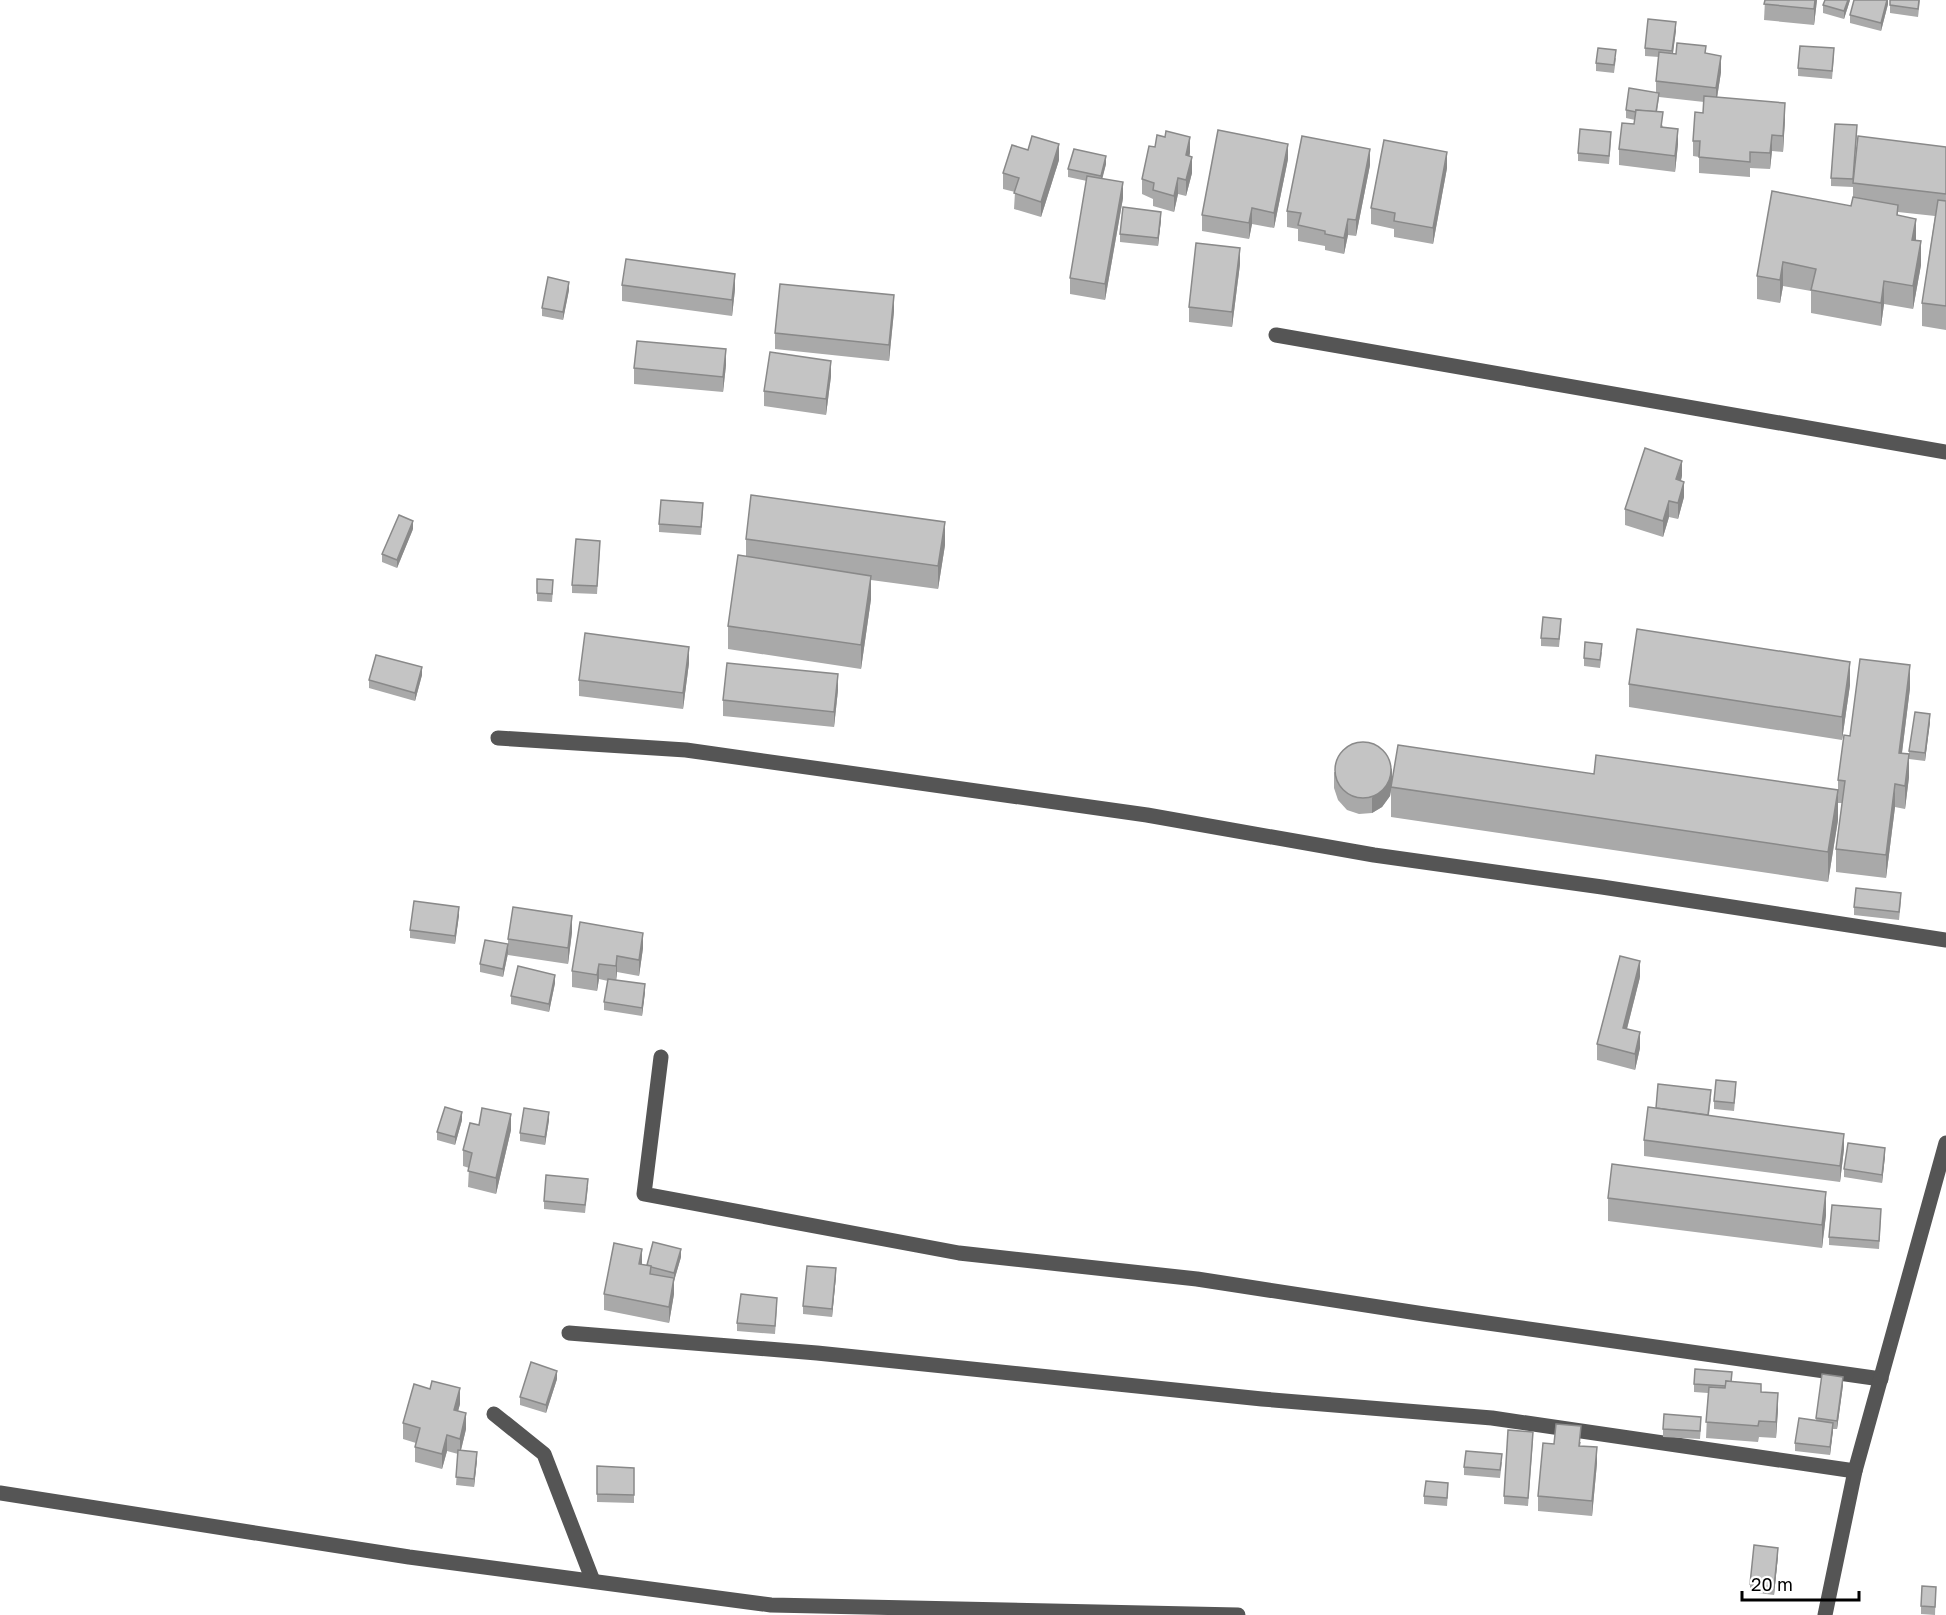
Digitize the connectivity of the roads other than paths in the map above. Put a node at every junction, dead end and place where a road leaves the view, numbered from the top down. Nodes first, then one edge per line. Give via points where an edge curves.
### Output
1 (1276, 335) dead end
2 (1946, 452) edge
3 (498, 738) dead end
4 (1946, 940) edge
5 (661, 1057) dead end
6 (1946, 1143) edge
7 (569, 1333) dead end
8 (1881, 1379) junction
9 (494, 1414) dead end
10 (1855, 1471) junction
11 (0, 1493) edge
12 (592, 1581) junction
13 (1238, 1615) edge
14 (1825, 1615) edge

1 - 2 street
3 - 4 street via 686,750 1147,815 1374,855
5 - 8 street via 644,1194 959,1253 1197,1279
6 - 8 street
7 - 10 street via 1492,1418
8 - 10 street
9 - 12 street via 544,1454
10 - 14 street
11 - 12 street via 409,1557
12 - 13 street via 771,1605

